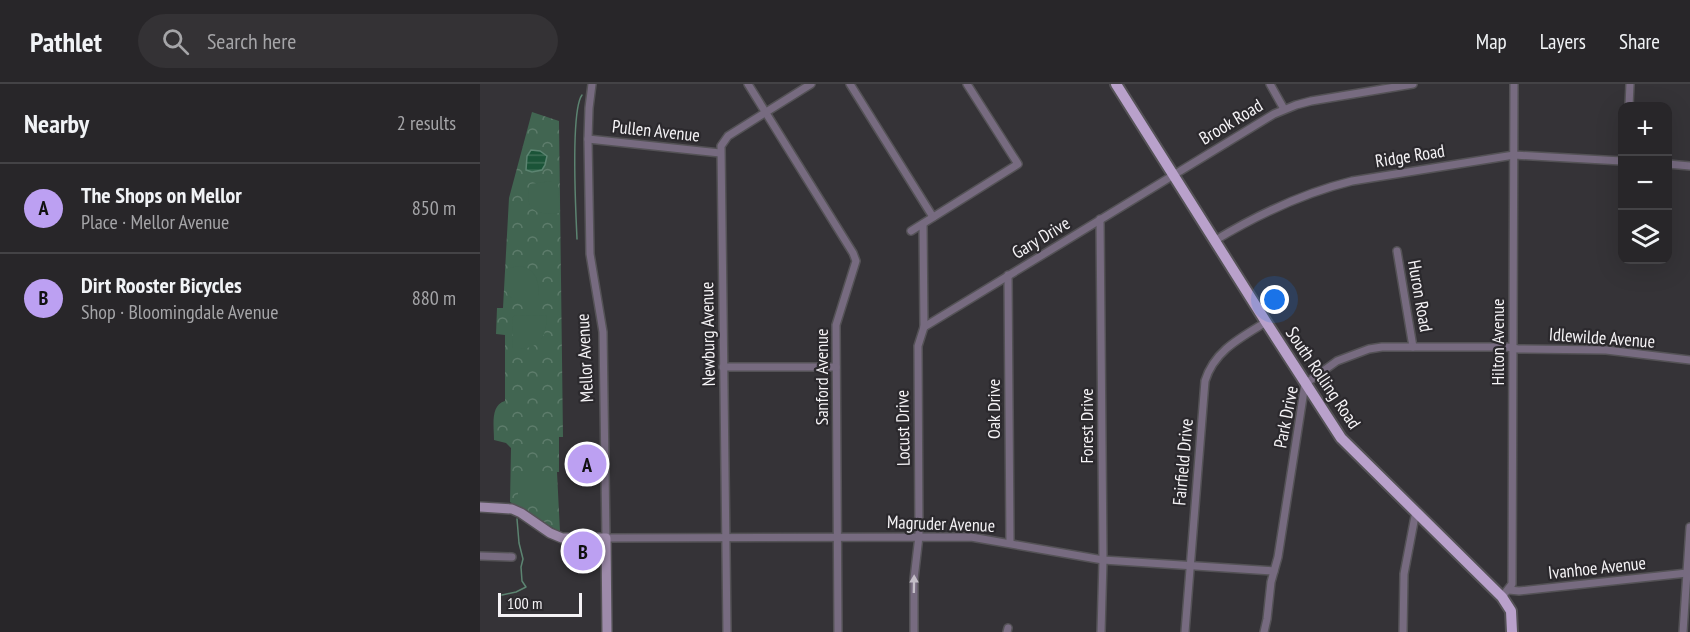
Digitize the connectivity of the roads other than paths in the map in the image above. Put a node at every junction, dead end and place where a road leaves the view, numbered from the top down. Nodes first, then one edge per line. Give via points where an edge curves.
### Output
1 (592, 84) edge
2 (748, 84) edge
3 (812, 84) edge
4 (850, 84) edge
5 (967, 84) edge
6 (1116, 84) edge
7 (1270, 84) edge
8 (1413, 84) edge
9 (1514, 84) edge
10 (1630, 84) edge
11 (1629, 102) edge
12 (1284, 109) junction
13 (765, 112) junction
14 (588, 139) junction
15 (720, 153) junction
16 (1514, 155) junction
17 (1618, 162) edge
18 (1672, 165) edge
19 (1690, 166) edge
20 (1173, 174) junction
21 (933, 217) junction
22 (1100, 219) junction
23 (923, 224) junction
24 (911, 231) dead end
25 (1215, 241) junction
26 (1397, 251) dead end
27 (1008, 275) junction
28 (1266, 322) junction
29 (924, 327) junction
30 (1413, 347) junction
31 (1512, 348) junction
32 (1690, 360) edge
33 (723, 367) junction
34 (836, 367) junction
35 (1305, 384) junction
36 (480, 507) edge
37 (1416, 512) junction
38 (1690, 527) edge
39 (919, 536) junction
40 (837, 537) junction
41 (606, 538) junction
42 (726, 538) junction
43 (1010, 543) junction
44 (480, 556) edge
45 (512, 557) dead end
46 (1103, 560) junction
47 (1190, 565) junction
48 (1274, 571) junction
49 (1687, 573) junction
50 (1506, 593) junction
51 (607, 632) edge
52 (727, 632) edge
53 (838, 632) edge
54 (914, 632) edge
55 (1101, 632) edge
56 (1185, 632) edge
57 (1264, 632) edge
58 (1403, 632) edge
59 (1512, 632) edge
60 (1683, 632) edge

1 - 14 street, Mellor Avenue
2 - 13 street, Sanford Avenue
3 - 13 street
4 - 21 street
5 - 21 street via 1018,164
6 - 20 main road, South Rolling Road
7 - 12 street
8 - 12 street, Brook Road
9 - 16 street, Hilton Avenue
10 - 11 street
12 - 20 street, Brook Road
13 - 15 street via 728,136
13 - 34 street, Sanford Avenue via 855,257 836,325
14 - 15 street, Pullen Avenue
14 - 41 street, Mellor Avenue via 590,254 603,332
15 - 33 street, Newburg Avenue
16 - 17 street, Ridge Road
16 - 25 street, Ridge Road via 1337,184 1261,214
16 - 31 street, Hilton Avenue
18 - 19 street
20 - 22 street, Gary Drive
20 - 25 main road, South Rolling Road
21 - 23 street
22 - 27 street, Gary Drive
22 - 46 street, Forest Drive
23 - 24 street
23 - 29 street, Locust Drive
25 - 28 main road, South Rolling Road
26 - 30 street, Huron Road
27 - 29 street, Gary Drive
27 - 43 street, Oak Drive
28 - 35 main road, South Rolling Road
28 - 47 street, Fairfield Drive via 1228,346 1208,372
29 - 39 street, Locust Drive via 918,346
30 - 31 street, Park Drive
30 - 35 street, Park Drive via 1369,349 1337,361
31 - 32 street, Idlewilde Avenue via 1606,350
31 - 50 street, Hilton Avenue via 1512,584
33 - 34 street
33 - 42 street, Newburg Avenue
34 - 40 street, Sanford Avenue
35 - 37 main road, South Rolling Road via 1341,438
35 - 48 street, Park Drive
36 - 41 street via 512,509 562,538
37 - 50 main road, South Rolling Road
37 - 58 street via 1404,574
38 - 49 street
39 - 40 street, Magruder Avenue
39 - 43 street, Magruder Avenue
54 -> 39 street, Locust Drive
40 - 42 street, Magruder Avenue
40 - 53 street, Sanford Avenue
41 - 42 street, Magruder Avenue
41 - 51 street, Mellor Avenue
42 - 52 street, Newburg Avenue
43 - 46 street, Magruder Avenue
44 - 45 street
46 - 47 street, Magruder Avenue
46 - 55 street, Forest Drive
47 - 48 street, Magruder Avenue
47 - 56 street, Fairfield Drive
48 - 57 street, Park Drive
49 - 50 street, Ivanhoe Avenue
49 - 60 street
50 - 59 main road, South Rolling Road

